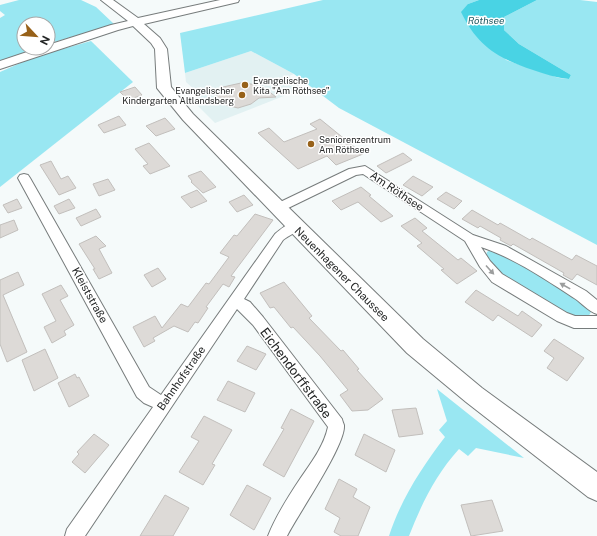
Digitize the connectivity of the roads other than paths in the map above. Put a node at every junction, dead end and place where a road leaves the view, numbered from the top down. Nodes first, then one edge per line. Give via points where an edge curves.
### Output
1 (106, 0) edge
2 (234, 0) edge
3 (136, 22) junction
4 (0, 65) edge
5 (24, 178) dead end
6 (278, 208) junction
7 (295, 226) junction
8 (468, 238) junction
9 (234, 301) junction
10 (597, 308) edge
11 (597, 322) edge
12 (163, 404) junction
13 (597, 488) edge
14 (74, 536) edge
15 (277, 536) edge

1 - 3 street, Neuenhagener Chaussee
2 - 3 street
3 - 4 street
3 - 6 street, Neuenhagener Chaussee via 161,49 166,91 188,117
5 - 12 street, Kleiststraße via 144,392
6 - 7 street, Neuenhagener Chaussee
6 - 8 street, Am Röthsee via 353,172 365,170
7 - 9 street, Bahnhofstraße via 279,237
7 - 13 street, Neuenhagener Chaussee via 440,369
10 -> 8 street, Am Röthsee via 581,295 502,249
8 -> 11 street, Am Röthsee via 497,278 562,317 586,324
9 - 12 street, Bahnhofstraße
9 - 15 street, Eichendorffstraße via 245,306 258,321 336,425 336,433
12 - 14 street, Bahnhofstraße

